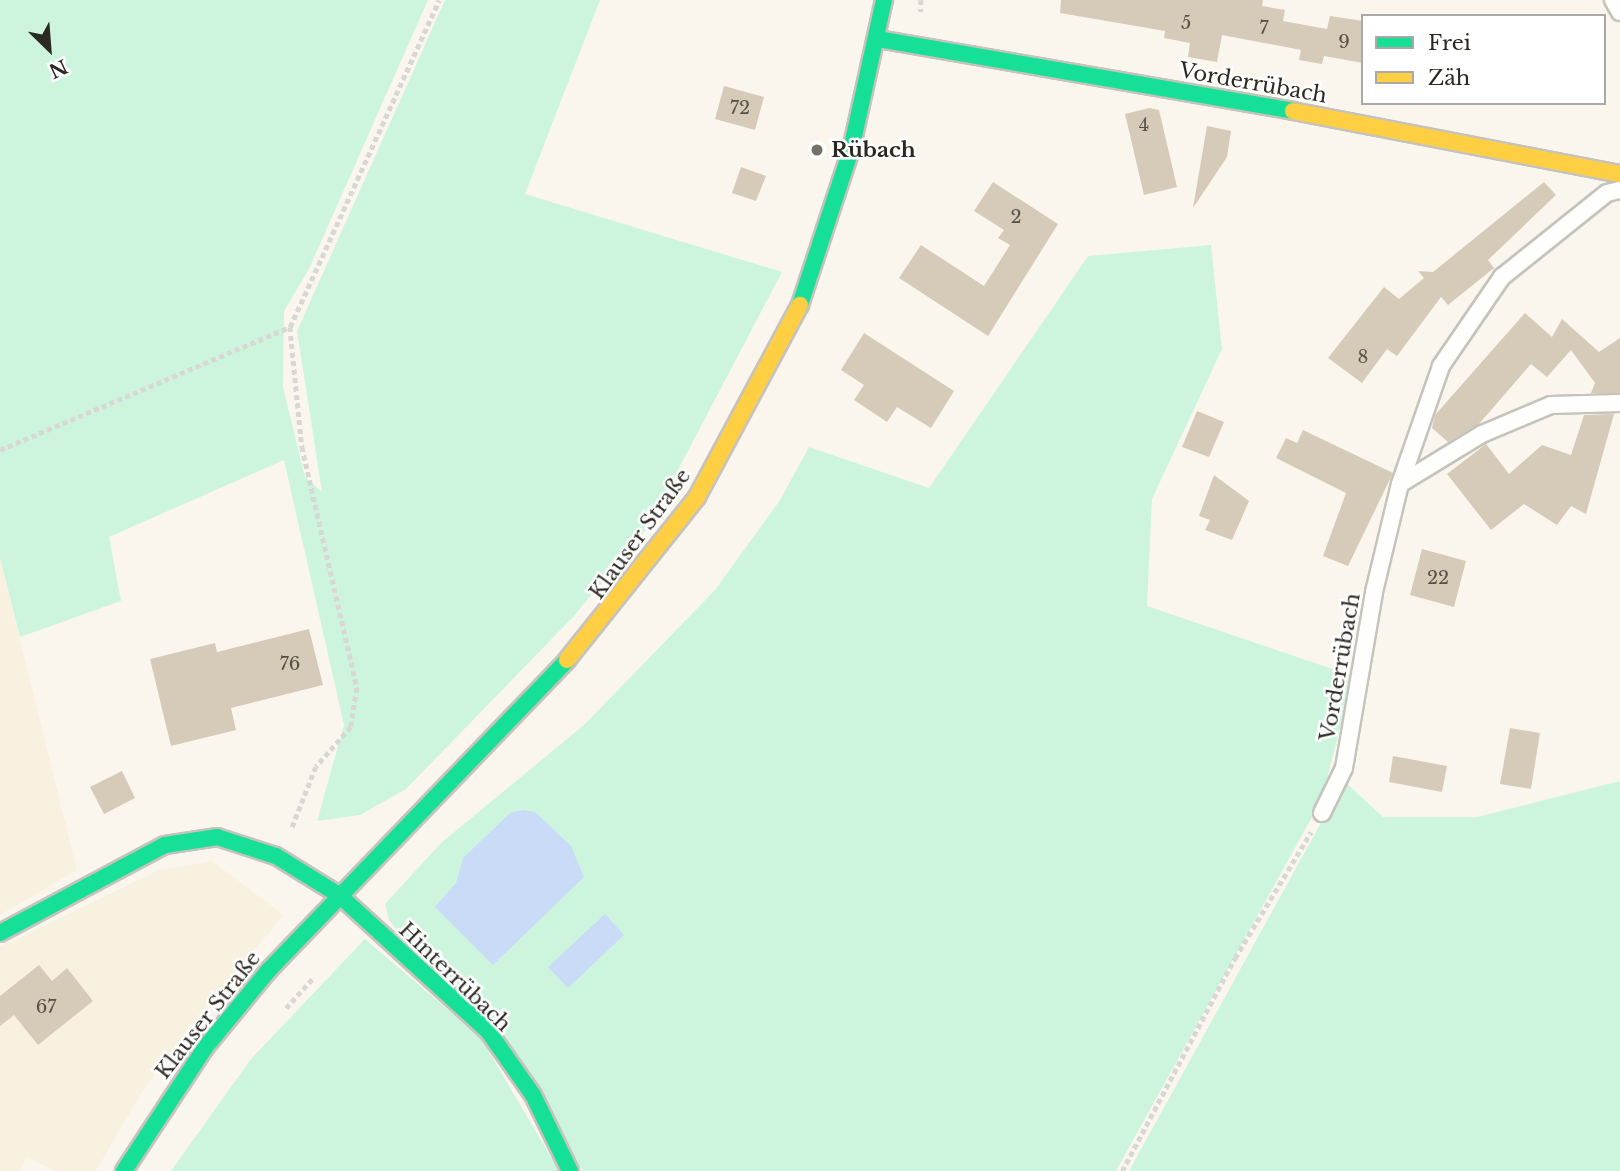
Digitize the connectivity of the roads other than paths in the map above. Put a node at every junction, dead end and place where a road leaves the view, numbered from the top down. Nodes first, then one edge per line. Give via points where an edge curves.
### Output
1 (884, 0) edge
2 (1613, 0) edge
3 (1620, 12) edge
4 (878, 39) junction
5 (1620, 174) edge
6 (1620, 190) edge
7 (1620, 403) edge
8 (1401, 484) junction
9 (1322, 813) road end
10 (339, 895) junction
11 (0, 933) edge
12 (124, 1171) edge
13 (570, 1171) edge

1 - 4 street, Klauser Straße
2 - 3 lane
4 - 5 street, Vorderrübach via 1387,127
4 - 10 street, Klauser Straße via 827,231 799,307 697,497 590,636
6 - 8 lane, Vorderrübach via 1607,193 1502,277 1441,366
7 - 8 lane via 1551,405 1482,434
8 - 9 lane, Vorderrübach via 1374,592 1344,768
10 - 11 street via 276,856 217,837 164,845
10 - 12 street, Klauser Straße via 204,1049
10 - 13 street, Hinterrübach via 488,1031 533,1095

